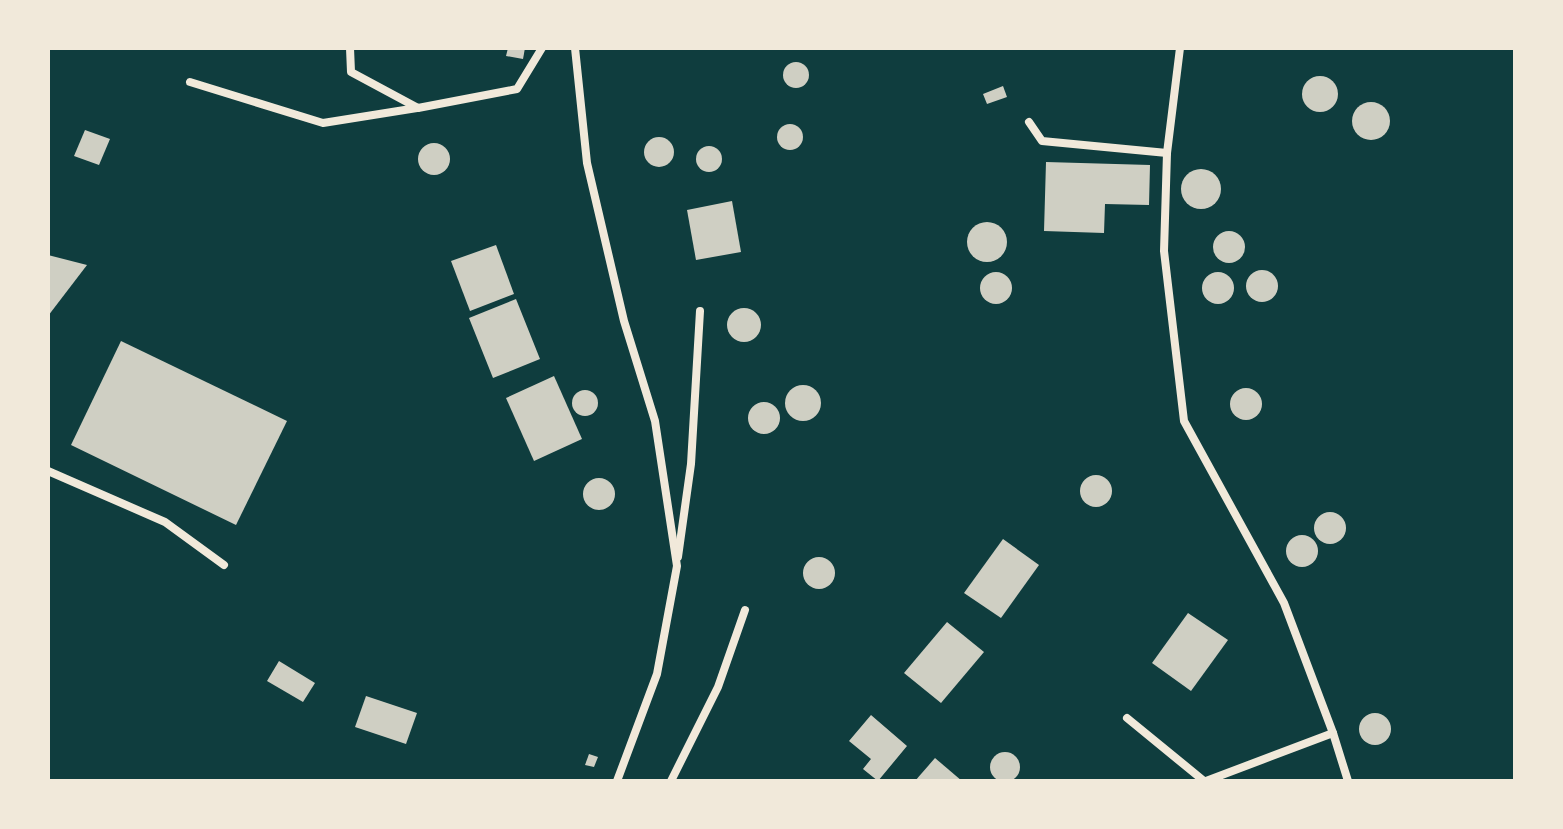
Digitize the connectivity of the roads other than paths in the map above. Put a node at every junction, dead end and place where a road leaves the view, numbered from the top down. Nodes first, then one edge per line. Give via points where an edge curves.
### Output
1 (350, 48) edge
2 (542, 48) edge
3 (575, 48) edge
4 (1180, 48) edge
5 (190, 82) dead end
6 (418, 108) junction
7 (1029, 122) dead end
8 (1167, 153) junction
9 (700, 311) dead end
10 (48, 471) edge
11 (224, 565) dead end
12 (677, 566) junction
13 (745, 610) dead end
14 (1127, 718) dead end
15 (1333, 733) junction
16 (617, 781) edge
17 (671, 781) edge
18 (1205, 781) edge
19 (1348, 781) edge

1 - 6 street via 351,72
2 - 6 street via 517,89
3 - 12 street via 587,163 624,321 655,421
4 - 8 street
5 - 6 street via 323,123
7 - 8 street via 1042,141
8 - 15 street via 1164,251 1184,421 1284,603
9 - 12 street via 691,464
10 - 11 street via 165,522
12 - 16 street via 657,674
13 - 17 street via 718,687
14 - 18 street
15 - 18 street
15 - 19 street

